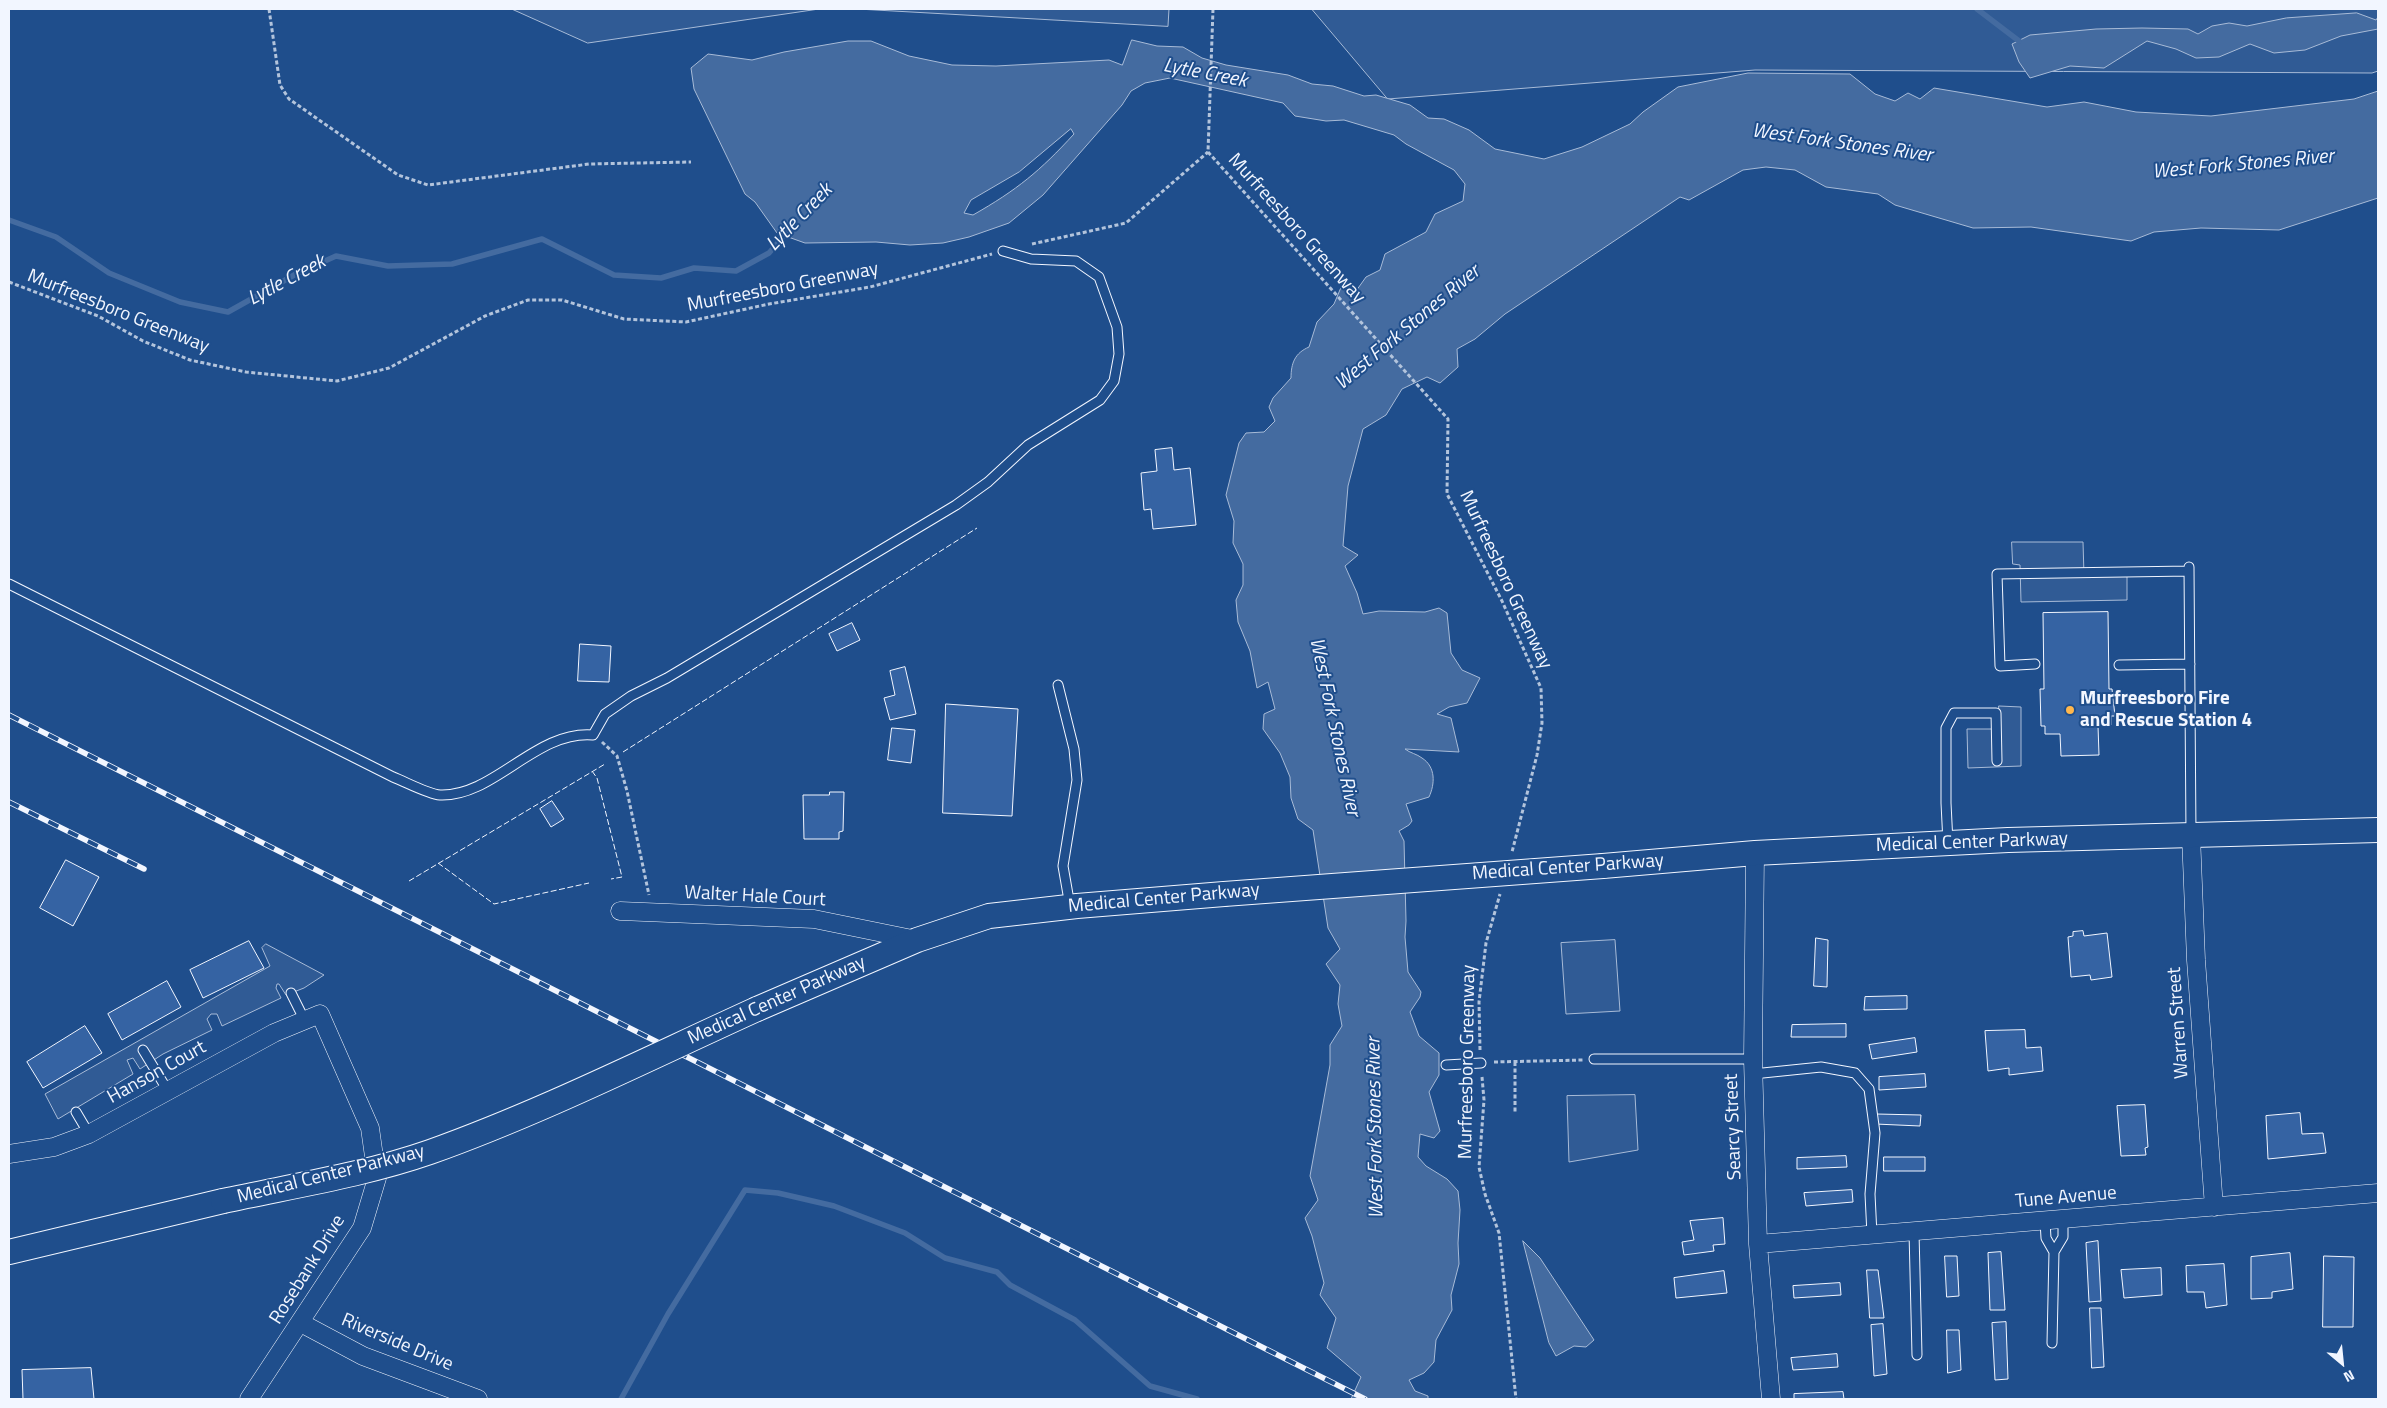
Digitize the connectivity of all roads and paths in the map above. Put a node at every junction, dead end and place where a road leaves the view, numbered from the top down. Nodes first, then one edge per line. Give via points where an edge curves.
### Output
1 (269, 9) edge
2 (1212, 9) edge
3 (1208, 152) junction
4 (691, 162) dead end
5 (1003, 251) junction
6 (9, 282) edge
7 (9, 584) edge
8 (2034, 664) dead end
9 (2190, 664) junction
10 (2118, 665) dead end
11 (1058, 685) dead end
12 (593, 735) junction
13 (1997, 761) dead end
14 (2378, 830) edge
15 (2191, 835) junction
16 (1948, 843) junction
17 (1512, 854) dead end
18 (1755, 854) junction
19 (1501, 889) dead end
20 (1070, 906) junction
21 (620, 911) dead end
22 (653, 913) junction
23 (917, 940) junction
24 (291, 993) dead end
25 (312, 1018) junction
26 (144, 1050) dead end
27 (1594, 1059) joint
28 (1515, 1062) junction
29 (1481, 1063) junction
30 (1446, 1065) dead end
31 (1753, 1067) junction
32 (168, 1091) junction
33 (76, 1112) dead end
34 (1515, 1114) dead end
35 (89, 1134) junction
36 (9, 1154) edge
37 (2378, 1193) edge
38 (2214, 1207) junction
39 (2063, 1220) junction
40 (2044, 1221) junction
41 (1914, 1232) junction
42 (1872, 1235) junction
43 (1758, 1244) junction
44 (9, 1252) edge
45 (2054, 1252) junction
46 (301, 1323) junction
47 (2052, 1343) dead end
48 (1917, 1355) dead end
49 (249, 1399) edge
50 (478, 1399) edge
51 (1516, 1399) edge
52 (1770, 1399) edge

1 - 4 path via 280,85 289,99 398,176 428,185 589,164
2 - 3 path, Murfreesboro Greenway
3 - 5 path, Murfreesboro Greenway via 1126,223
3 - 17 path, Murfreesboro Greenway via 1448,419 1447,494 1502,601 1541,688 1542,723
5 - 6 path, Murfreesboro Greenway via 870,287 686,322 624,320 562,300 528,300 484,316 389,368 337,381 246,372 190,360 143,341 98,316
5 - 12 lane via 1031,259 1076,261 1099,278 1117,327 1119,354 1114,381 1100,400 1028,445 988,482 956,505 667,678 631,696 605,714
7 - 12 lane via 393,777 439,795 457,793 486,782 565,737
8 - 9 lane via 2000,666 1997,574 2189,568
9 - 10 lane
9 - 15 lane
11 - 20 lane via 1074,749 1076,780 1063,866
12 - 22 path via 617,756
13 - 16 lane via 1996,713 1954,713 1946,728
14 - 15 main road, Medical Center Parkway
15 - 16 main road, Medical Center Parkway
15 - 38 street, Warren Street via 2196,960
16 - 18 main road, Medical Center Parkway
18 - 20 main road, Medical Center Parkway, bridge
18 - 31 street, Searcy Street
19 - 29 path, Murfreesboro Greenway via 1486,943 1479,1002
20 - 23 main road, Medical Center Parkway via 990,916
21 - 22 street, Walter Hale Court
22 - 23 street, Walter Hale Court via 814,919
23 - 44 main road, Medical Center Parkway, bridge via 756,1009 529,1113 429,1152 349,1174
24 - 25 lane
25 - 32 street, Hanson Court via 274,1033
25 - 46 street, Rosebank Drive via 370,1128 377,1178 362,1228
26 - 32 lane
27 - 28 path
27 - 31 lane
28 - 29 path
28 - 34 path
29 - 30 lane
29 - 51 path, Murfreesboro Greenway via 1484,1100 1479,1168 1499,1233
31 - 42 lane via 1821,1067 1855,1073 1869,1089 1875,1133 1870,1194
31 - 43 street, Searcy Street
32 - 35 street, Hanson Court
33 - 35 lane
35 - 36 street, Hanson Court via 54,1147
37 - 38 street, Tune Avenue
38 - 39 street, Tune Avenue
39 - 40 street, Tune Avenue
39 - 45 lane via 2063,1237
40 - 41 street, Tune Avenue
40 - 45 lane via 2046,1238
41 - 42 street, Tune Avenue
41 - 48 lane
42 - 43 street, Tune Avenue
43 - 52 street, Searcy Street
45 - 47 lane
46 - 49 street, Rosebank Drive
46 - 50 street, Riverside Drive via 362,1356

